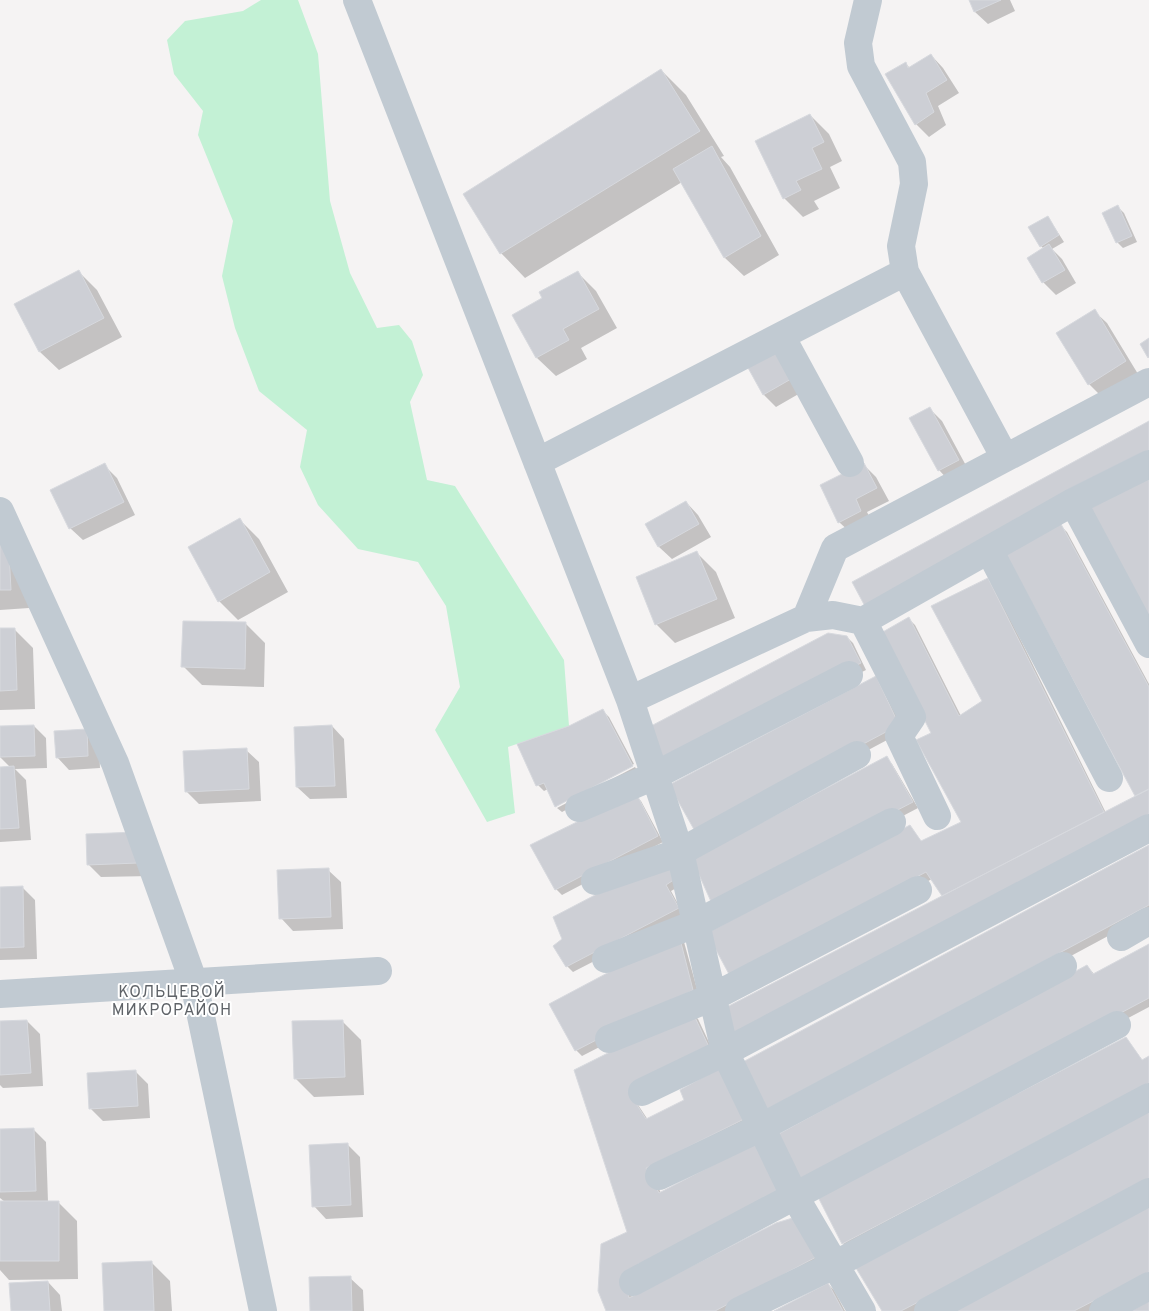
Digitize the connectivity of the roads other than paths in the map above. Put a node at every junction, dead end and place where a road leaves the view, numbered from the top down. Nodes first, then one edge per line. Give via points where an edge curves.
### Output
1 (358, 0) edge
2 (868, 0) edge
3 (905, 272) junction
4 (781, 336) junction
5 (1149, 382) edge
6 (1004, 456) junction
7 (537, 462) junction
8 (850, 463) dead end
9 (1149, 464) edge
10 (1073, 502) junction
11 (0, 512) edge
12 (989, 550) junction
13 (806, 618) junction
14 (863, 621) junction
15 (1149, 644) edge
16 (849, 675) dead end
17 (630, 700) junction
18 (857, 755) dead end
19 (654, 776) junction
20 (1109, 778) dead end
21 (579, 808) dead end
22 (937, 816) dead end
23 (892, 822) dead end
24 (1149, 828) edge
25 (680, 852) junction
26 (595, 881) dead end
27 (918, 890) dead end
28 (1149, 921) edge
29 (697, 924) junction
30 (1120, 937) dead end
31 (606, 959) dead end
32 (1063, 966) dead end
33 (378, 971) dead end
34 (194, 982) junction
35 (0, 994) edge
36 (713, 997) junction
37 (1117, 1025) dead end
38 (609, 1039) dead end
39 (725, 1052) junction
40 (642, 1092) dead end
41 (1149, 1097) edge
42 (762, 1127) junction
43 (659, 1176) dead end
44 (1149, 1192) edge
45 (794, 1195) junction
46 (836, 1264) junction
47 (633, 1282) dead end
48 (1149, 1286) edge
49 (263, 1311) edge
50 (739, 1311) edge
51 (862, 1311) edge
52 (928, 1311) edge
53 (1102, 1311) edge

1 - 7 street
2 - 3 street via 858,43 861,66 912,162 914,184 901,246
3 - 4 street
3 - 6 street
4 - 7 street
4 - 8 street
5 - 6 street
6 - 13 street via 835,548
7 - 17 street
9 - 10 street
10 - 12 street
10 - 15 street
11 - 34 street via 116,763
12 - 14 street
12 - 20 street
13 - 14 street via 833,615
13 - 17 street
14 - 22 street via 912,717 899,736
16 - 19 street
17 - 19 street
18 - 25 street
19 - 21 street
19 - 25 street
23 - 29 street
24 - 39 street
25 - 26 street
25 - 29 street
27 - 36 street
28 - 30 street
29 - 31 street
29 - 36 street
32 - 42 street
33 - 34 street
34 - 35 street
34 - 49 street
36 - 38 street
36 - 39 street
37 - 45 street
39 - 40 street
39 - 42 street
41 - 46 street
42 - 43 street
42 - 45 street
44 - 52 street
45 - 46 street
45 - 47 street
46 - 50 street
46 - 51 street
48 - 53 street

